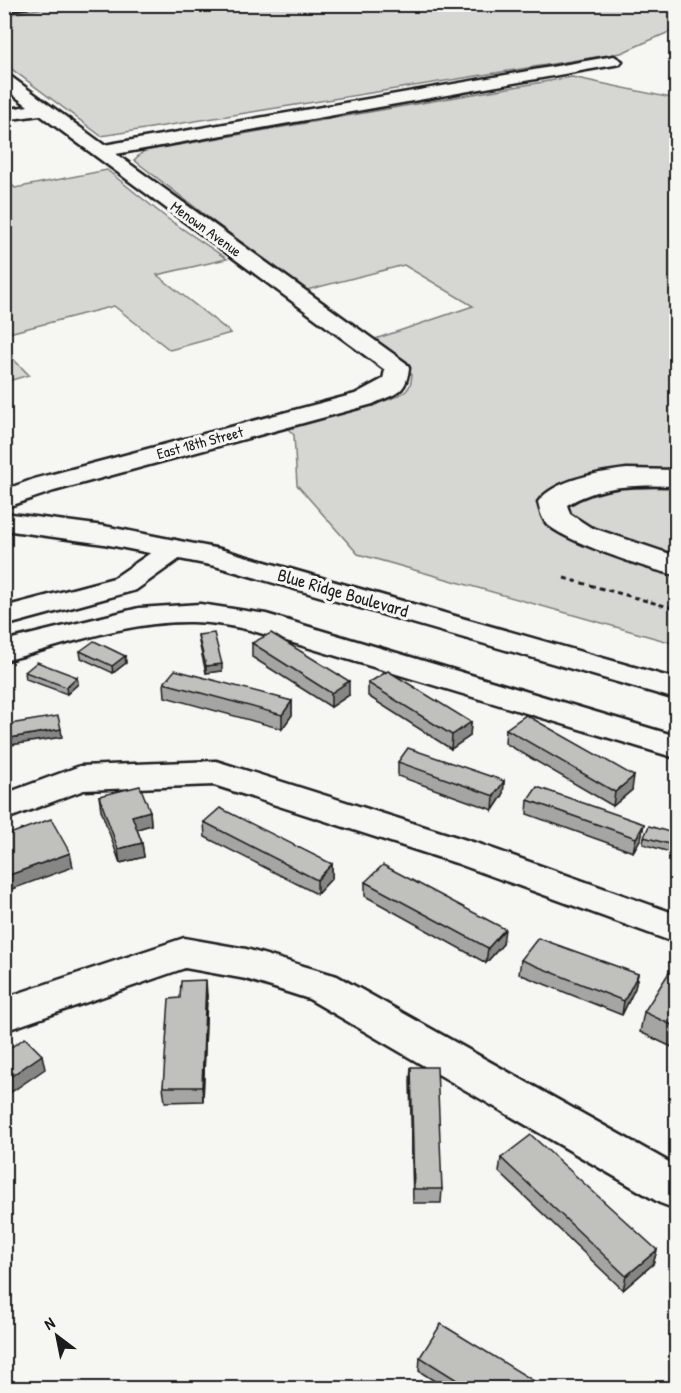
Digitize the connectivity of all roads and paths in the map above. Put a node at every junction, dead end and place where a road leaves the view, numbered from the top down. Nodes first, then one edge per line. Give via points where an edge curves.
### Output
1 (22, 4) edge
2 (4, 7) edge
3 (614, 61) dead end
4 (4, 80) edge
5 (42, 109) junction
6 (4, 115) edge
7 (99, 151) junction
8 (395, 383) joint
9 (676, 478) edge
10 (4, 500) edge
11 (4, 521) edge
12 (175, 549) junction
13 (676, 566) edge
14 (564, 578) dead end
15 (676, 609) edge
16 (4, 617) edge
17 (4, 651) edge
18 (676, 689) edge
19 (676, 747) edge
20 (4, 808) edge
21 (676, 929) edge
22 (4, 1015) edge
23 (676, 1188) edge

1 - 2 street
3 - 7 street
4 - 5 street, Menown Avenue
5 - 6 street
5 - 7 street, Menown Avenue
7 - 8 street, Menown Avenue via 397,368
8 - 10 street, East 18th Street via 364,399 44,484
9 - 13 street via 600,480 569,490 552,502 557,518 580,533
11 - 12 street, Blue Ridge Boulevard
12 - 16 street via 125,584
12 - 18 street, Blue Ridge Boulevard via 220,558
14 - 15 path
17 - 19 street via 141,617 206,613 255,621
20 - 21 street via 80,778 216,773 469,854
22 - 23 street via 184,953 246,964 323,987

